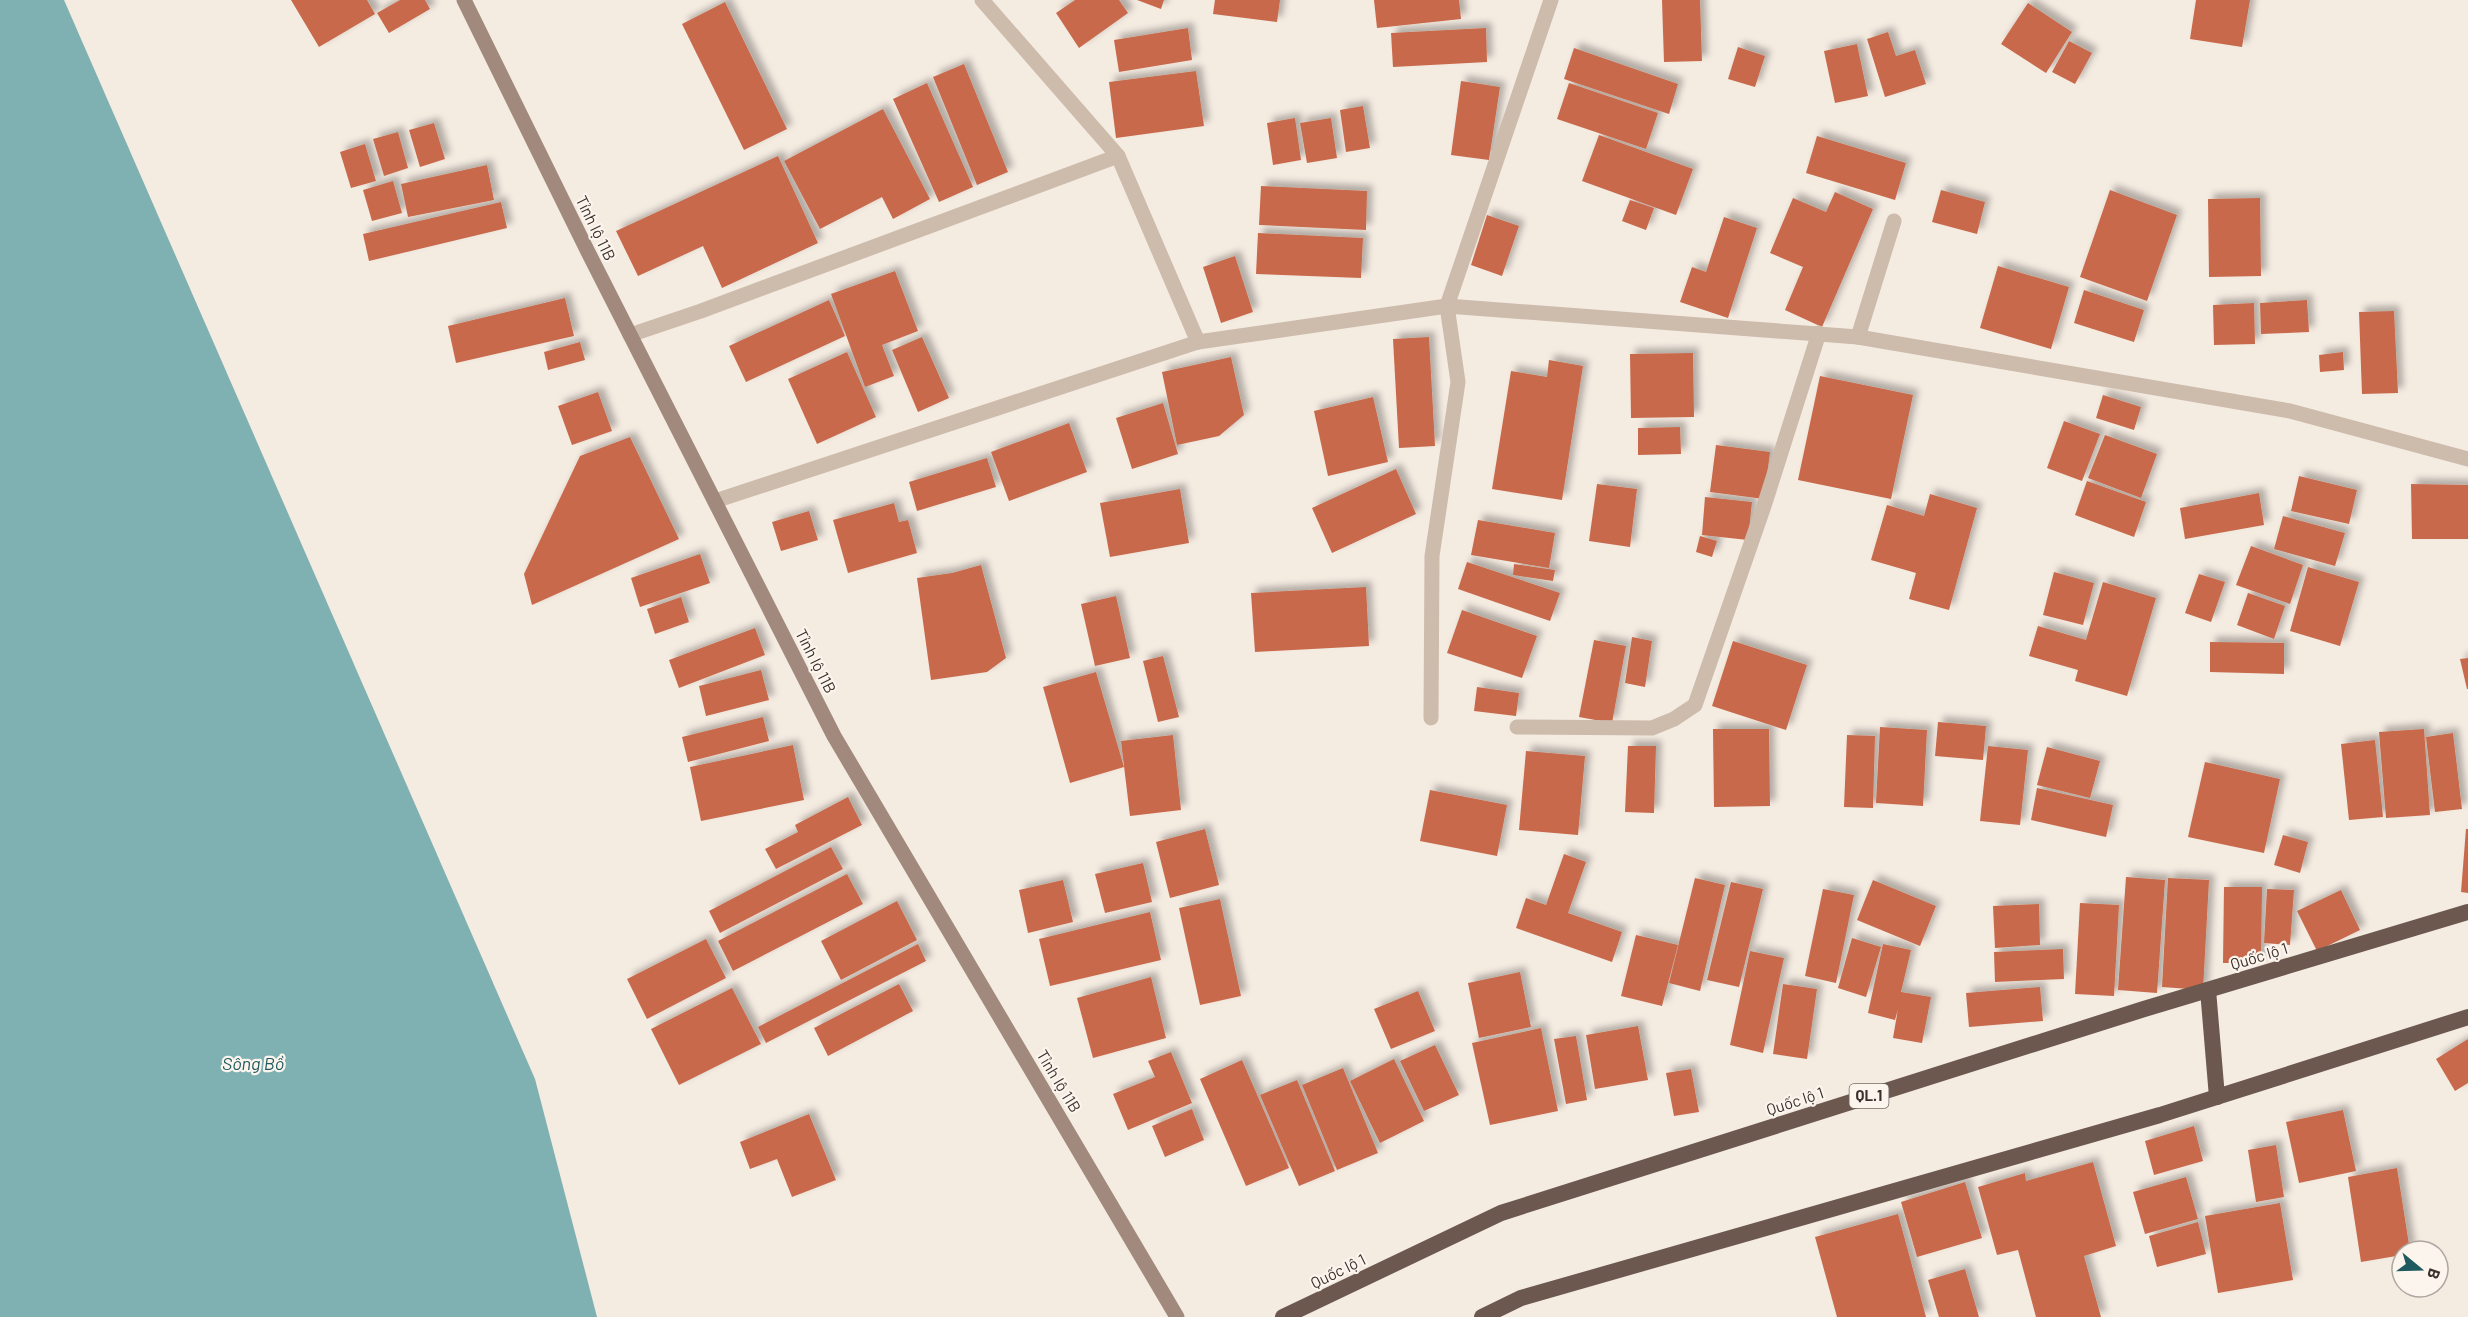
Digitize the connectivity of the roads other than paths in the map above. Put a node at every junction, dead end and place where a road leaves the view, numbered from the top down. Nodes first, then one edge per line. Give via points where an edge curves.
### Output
1 (464, 0) edge
2 (982, 0) edge
3 (1551, 0) edge
4 (1118, 156) junction
5 (1894, 221) dead end
6 (1447, 306) junction
7 (1819, 333) junction
8 (630, 335) junction
9 (1858, 336) junction
10 (1198, 342) junction
11 (2468, 459) edge
12 (715, 501) junction
13 (1431, 718) dead end
14 (1517, 727) dead end
15 (2468, 912) edge
16 (2208, 990) junction
17 (2468, 1017) edge
18 (2217, 1097) junction
19 (1178, 1317) edge
20 (1283, 1317) edge
21 (1482, 1317) edge

1 - 8 main road, Tỉnh lộ 11B
2 - 4 street
3 - 6 street
4 - 8 street
4 - 10 street
5 - 9 street
6 - 7 street
6 - 10 street
6 - 13 street via 1458,382 1432,556
7 - 9 street
7 - 14 street via 1695,705 1652,728
8 - 12 main road, Tỉnh lộ 11B
9 - 11 street via 2290,411
10 - 12 street
12 - 19 main road, Tỉnh lộ 11B via 834,736
15 - 16 highway, Quốc lộ 1 / QL.1
16 - 18 highway
16 - 20 highway, Quốc lộ 1 / QL.1 via 1501,1213
17 - 18 highway
18 - 21 highway via 1521,1298

